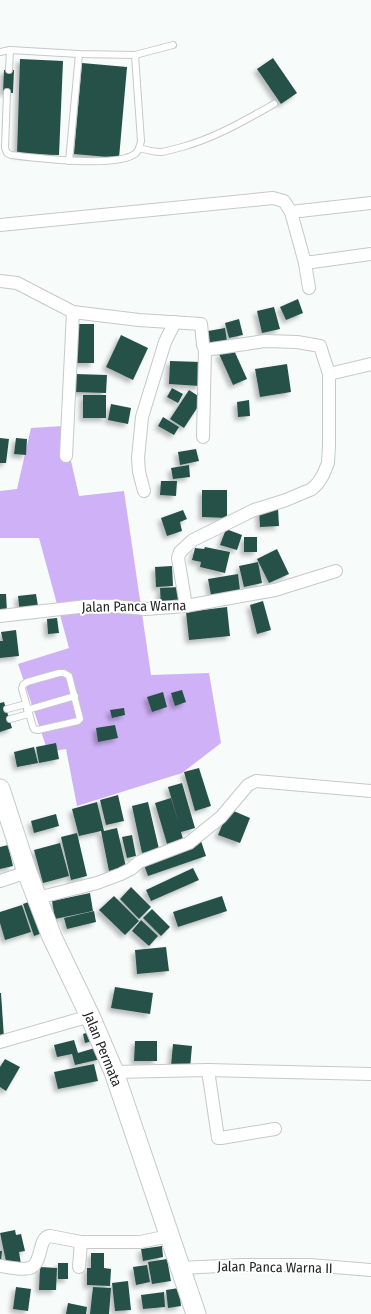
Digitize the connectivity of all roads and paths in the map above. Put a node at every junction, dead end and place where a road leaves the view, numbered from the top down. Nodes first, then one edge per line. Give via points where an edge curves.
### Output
1 (173, 45) dead end
2 (10, 50) junction
3 (0, 52) edge
4 (79, 54) junction
5 (135, 55) junction
6 (9, 70) dead end
7 (7, 92) dead end
8 (274, 104) dead end
9 (3, 117) edge
10 (139, 148) junction
11 (69, 161) junction
12 (371, 203) edge
13 (291, 212) junction
14 (0, 225) edge
15 (371, 254) edge
16 (305, 263) junction
17 (0, 280) edge
18 (309, 288) dead end
19 (73, 312) junction
20 (176, 322) junction
21 (206, 350) junction
22 (371, 364) edge
23 (329, 374) junction
24 (203, 437) dead end
25 (66, 456) dead end
26 (144, 491) dead end
27 (336, 571) dead end
28 (186, 606) junction
29 (0, 616) edge
30 (75, 696) junction
31 (7, 709) dead end
32 (28, 709) junction
33 (10, 719) dead end
34 (0, 789) edge
35 (371, 791) edge
36 (27, 872) junction
37 (0, 881) edge
38 (37, 898) junction
39 (90, 1016) junction
40 (0, 1042) edge
41 (208, 1070) junction
42 (114, 1072) junction
43 (371, 1074) edge
44 (275, 1129) dead end
45 (169, 1236) junction
46 (82, 1242) junction
47 (0, 1266) edge
48 (79, 1267) dead end
49 (180, 1268) junction
50 (371, 1270) edge
51 (196, 1314) edge

1 - 5 lane
2 - 3 lane
2 - 4 lane
2 - 6 lane
4 - 5 lane
4 - 11 lane
5 - 10 lane via 141,141
7 - 9 lane
8 - 10 lane via 238,125 191,145 163,151
9 - 11 lane via 7,153
10 - 11 lane via 134,154 116,160
12 - 13 street
13 - 14 street via 284,201 273,198
13 - 16 street
15 - 16 street
16 - 18 street
17 - 19 street via 17,283
19 - 20 street
19 - 25 street
20 - 21 street via 201,324 203,345
20 - 26 street via 165,342 142,417 138,458
21 - 23 street via 264,341 308,343 320,346
21 - 24 street
22 - 23 street
23 - 28 street via 328,463 318,483 312,489 254,510 193,540 180,552 178,558
27 - 28 street, Jalan Panca Warna via 275,590
28 - 29 street, Jalan Panca Warna via 146,609 87,606
30 - 32 lane
30 - 32 lane via 80,717 78,721 38,730 32,728
30 - 32 lane via 69,676 59,673 23,685
31 - 32 lane
32 - 33 lane
34 - 36 main road, Jalan Permata
35 - 38 street via 256,780 248,785 221,817 189,843 139,862 121,874 97,883
36 - 37 street
36 - 38 main road, Jalan Permata
38 - 39 main road, Jalan Permata via 52,937
39 - 40 street
39 - 42 main road, Jalan Permata
41 - 42 street
41 - 43 street
41 - 44 street via 218,1138
42 - 45 main road, Jalan Permata
45 - 46 street via 140,1242
45 - 49 main road, Jalan Permata
46 - 47 street via 47,1236 37,1262 32,1267
46 - 48 street
49 - 50 street, Jalan Panca Warna II via 310,1265
49 - 51 main road, Jalan Permata

